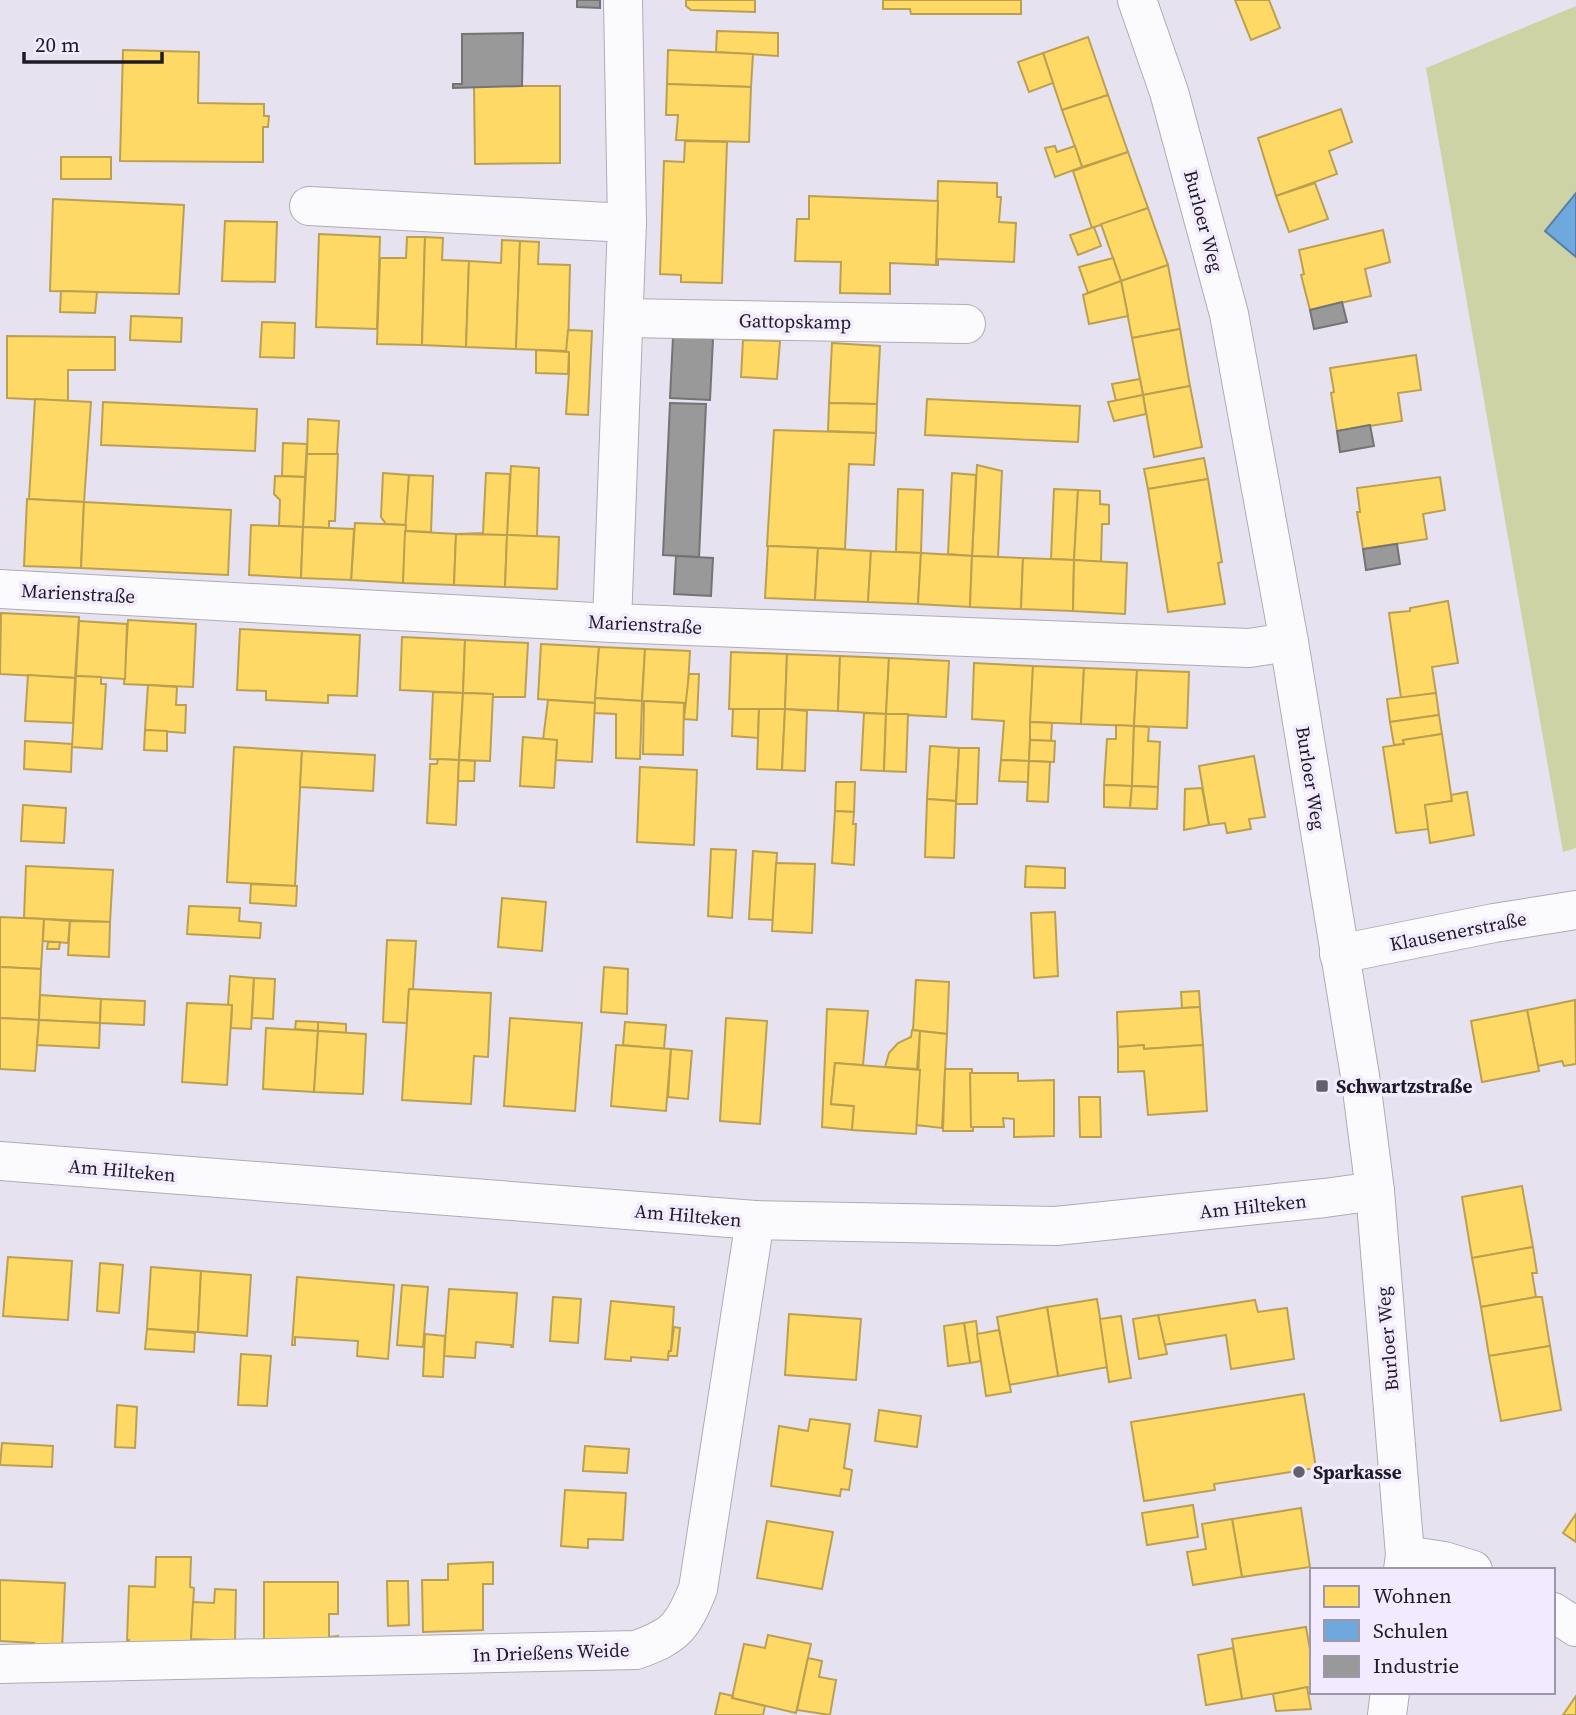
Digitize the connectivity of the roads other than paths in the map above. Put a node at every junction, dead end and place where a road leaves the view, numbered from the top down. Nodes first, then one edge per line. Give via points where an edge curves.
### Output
1 (624, 0) edge
2 (1137, 0) edge
3 (309, 206) dead end
4 (627, 223) junction
5 (625, 318) junction
6 (966, 324) dead end
7 (0, 589) edge
8 (612, 623) junction
9 (1289, 642) junction
10 (1576, 910) edge
11 (1339, 954) junction
12 (0, 1161) edge
13 (1375, 1191) junction
14 (755, 1220) junction
15 (1404, 1563) edge
16 (1467, 1568) edge
17 (1555, 1613) edge
18 (1576, 1627) edge
19 (0, 1664) edge
20 (1390, 1694) edge
21 (1387, 1715) edge

1 - 4 street
2 - 9 street, Burloer Weg via 1169,92 1229,314
3 - 4 street
4 - 5 street
5 - 6 street, Gattopskamp
5 - 8 street
7 - 8 street, Marienstraße
8 - 9 street, Marienstraße via 1249,648
9 - 11 street, Burloer Weg
10 - 11 street, Klausenerstraße
11 - 13 street, Burloer Weg
12 - 14 street, Am Hilteken
13 - 14 street, Am Hilteken via 1056,1226
13 - 15 street, Burloer Weg
14 - 19 street, In Drießens Weide via 698,1590 686,1619 664,1640 636,1650
15 - 16 street via 1444,1561
17 - 18 street
20 - 21 street

